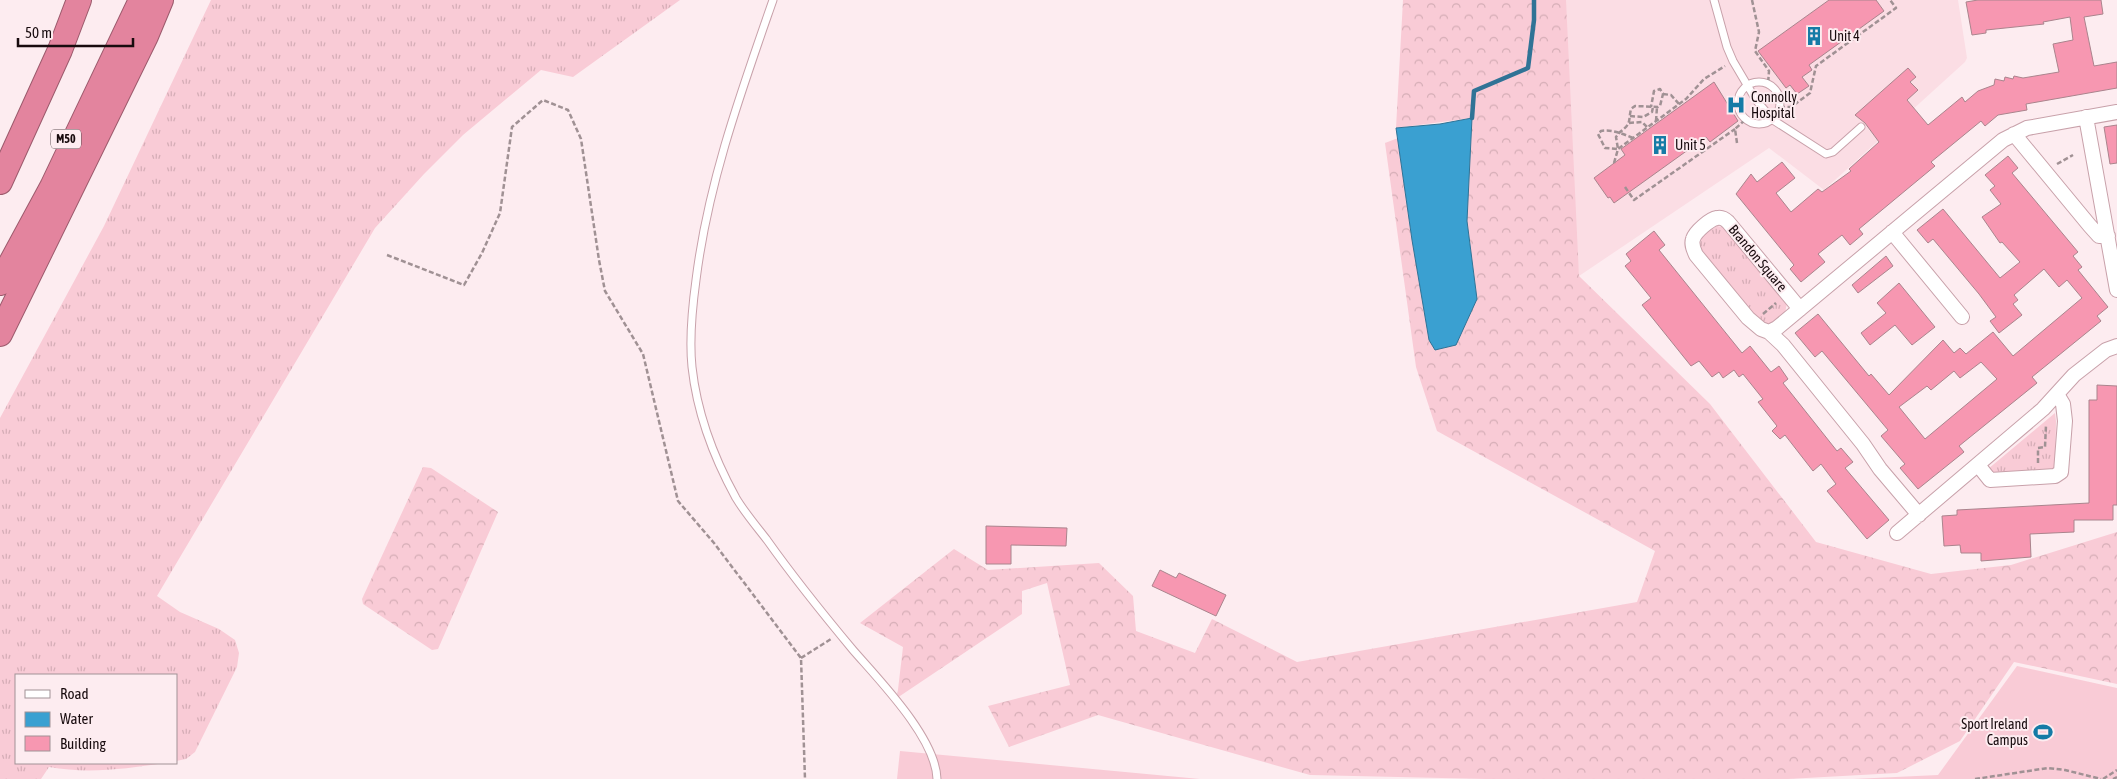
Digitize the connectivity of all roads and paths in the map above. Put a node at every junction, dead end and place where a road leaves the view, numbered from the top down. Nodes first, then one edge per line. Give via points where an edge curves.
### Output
1 (64, 0) edge
2 (79, 0) edge
3 (131, 0) edge
4 (141, 0) edge
5 (161, 0) edge
6 (773, 0) edge
7 (1714, 0) edge
8 (1752, 0) edge
9 (1890, 0) edge
10 (1733, 61) junction
11 (1768, 84) junction
12 (1747, 86) junction
13 (1663, 94) junction
14 (1679, 104) junction
15 (1780, 106) junction
16 (1654, 107) junction
17 (2117, 112) edge
18 (1630, 116) junction
19 (2086, 117) junction
20 (1746, 119) junction
21 (1656, 120) junction
22 (1773, 120) junction
23 (1629, 123) junction
24 (1647, 127) junction
25 (1861, 127) dead end
26 (1734, 128) junction
27 (1620, 133) junction
28 (2014, 134) junction
29 (1633, 138) junction
30 (1737, 143) dead end
31 (1618, 149) junction
32 (0, 156) edge
33 (1614, 163) dead end
34 (0, 182) edge
35 (1625, 186) dead end
36 (1892, 232) junction
37 (2108, 236) junction
38 (387, 255) dead end
39 (0, 277) edge
40 (0, 283) edge
41 (2117, 290) edge
42 (1788, 294) junction
43 (1800, 308) junction
44 (1962, 317) dead end
45 (1753, 323) junction
46 (1769, 332) junction
47 (0, 334) edge
48 (2117, 346) edge
49 (2057, 394) junction
50 (2046, 424) dead end
51 (1978, 465) junction
52 (2038, 470) dead end
53 (1919, 515) junction
54 (1897, 533) dead end
55 (839, 634) junction
56 (801, 658) junction
57 (2117, 770) edge
58 (2117, 777) edge
59 (805, 779) edge
60 (936, 779) edge
61 (1975, 779) edge
62 (2102, 779) edge
63 (2113, 779) edge

1 - 32 highway
2 - 34 highway
3 - 39 highway, M50
4 - 40 highway via 52,187
5 - 47 highway
6 - 55 lane via 716,174 703,232 692,314 692,366 713,450 737,500
7 - 10 lane
8 - 11 path via 1759,32 1755,51 1769,71
9 - 15 path via 1896,8 1816,66 1810,93 1791,106
10 - 12 lane
10 - 14 path via 1709,76
11 - 12 lane
11 - 15 lane via 1779,94
12 - 20 lane via 1738,103
12 - 22 lane
13 - 14 path via 1671,95
13 - 16 path via 1661,104
13 - 16 path via 1660,89 1654,91
14 - 21 path
15 - 22 lane
16 - 18 path via 1652,112 1642,117
16 - 18 path via 1635,106
16 - 21 path
17 - 19 street
18 - 23 path
19 - 28 street via 2027,128
19 - 37 street
20 - 22 lane via 1760,125
20 - 26 path
21 - 24 path
22 - 25 lane via 1826,154 1833,152
23 - 24 path via 1642,122
23 - 27 path
24 - 29 path
26 - 30 path
26 - 35 path via 1634,200
27 - 29 path
27 - 31 path via 1616,137
27 - 31 path via 1601,130 1598,134 1605,148
28 - 36 street
28 - 37 street via 2099,236
29 - 31 path
31 - 33 path
36 - 43 street
36 - 44 street
37 - 41 street
38 - 56 path via 464,285 500,213 512,127 543,100 568,110 581,139 605,291 643,354 678,501
42 - 43 street, Brandon Square
42 - 45 path
42 - 45 street, Brandon Square via 1728,222 1722,218 1712,220 1695,235 1693,247 1703,264
43 - 46 street
45 - 46 street, Brandon Square
46 - 53 street, Brandon Square
48 - 49 street via 2106,350 2074,375
49 - 51 street
49 - 51 street via 2063,404 2065,421 2061,472 2055,476 1990,480
50 - 52 path via 2045,447 2038,448
51 - 53 street
53 - 54 street
55 - 56 path
55 - 60 lane via 898,703 925,741
56 - 59 path
57 - 62 path
58 - 63 path
61 - 62 path via 2048,768

